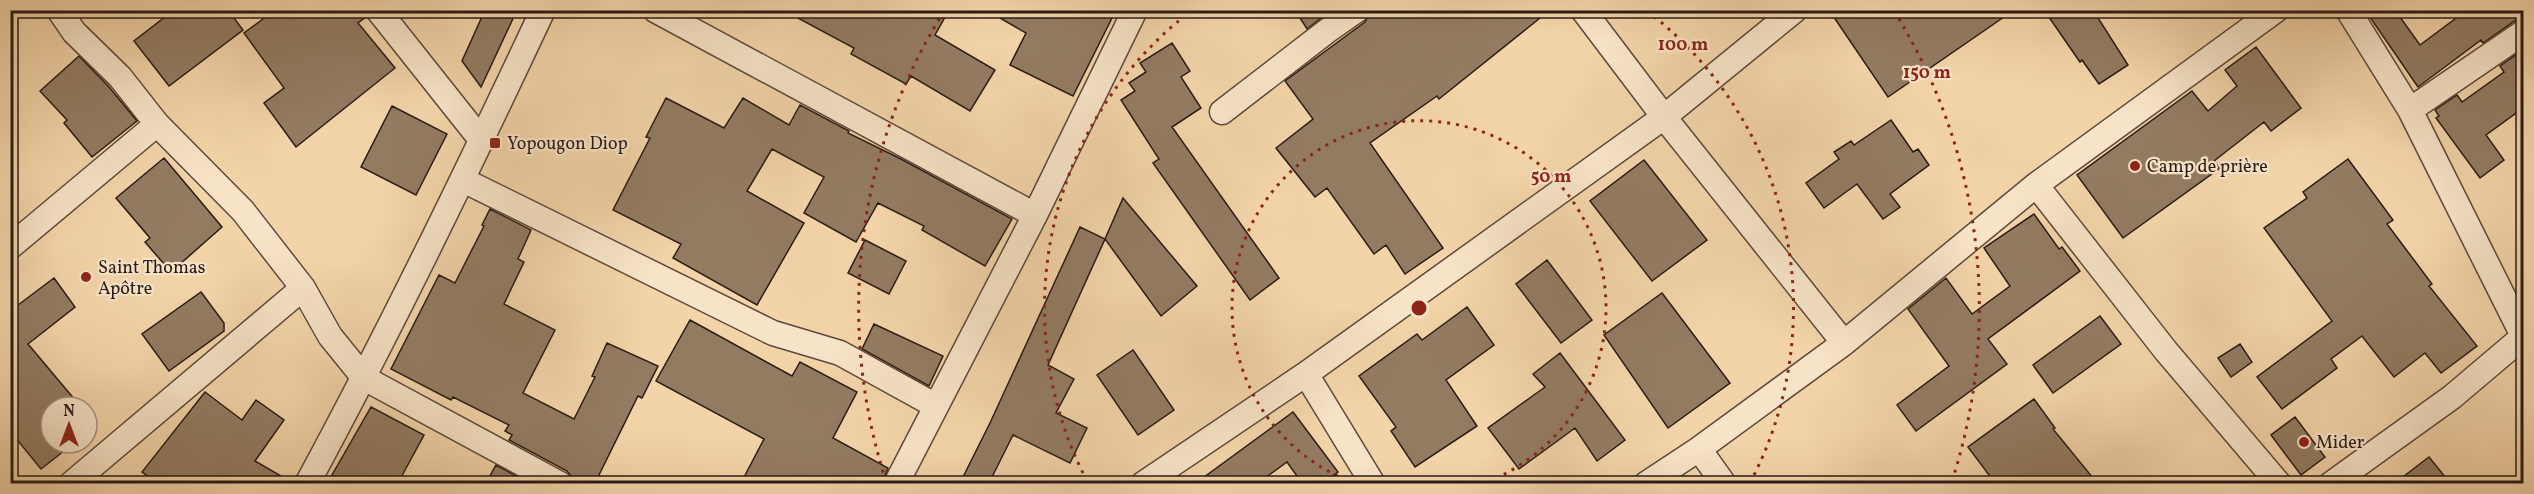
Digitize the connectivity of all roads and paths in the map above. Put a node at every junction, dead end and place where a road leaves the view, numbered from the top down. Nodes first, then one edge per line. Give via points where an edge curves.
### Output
1 (59, 10) edge
2 (378, 10) edge
3 (543, 10) edge
4 (655, 10) edge
5 (1135, 10) edge
6 (1357, 10) edge
7 (1583, 10) edge
8 (1795, 10) edge
9 (2276, 10) edge
10 (2348, 10) edge
11 (2523, 32) edge
12 (2410, 110) junction
13 (1222, 112) dead end
14 (1664, 117) junction
15 (157, 124) junction
16 (482, 141) junction
17 (463, 180) junction
18 (2036, 185) junction
19 (1035, 214) junction
20 (10, 247) edge
21 (303, 288) junction
22 (2523, 337) edge
23 (1844, 343) junction
24 (1306, 374) junction
25 (364, 378) junction
26 (936, 406) junction
27 (1700, 449) junction
28 (71, 483) edge
29 (307, 483) edge
30 (560, 483) edge
31 (896, 483) edge
32 (1143, 483) edge
33 (1373, 483) edge
34 (1646, 483) edge
35 (1724, 483) edge
36 (2279, 483) edge
37 (2331, 483) edge

1 - 15 street
2 - 16 street
3 - 16 street
4 - 19 street
5 - 19 street
6 - 13 street
7 - 14 street
8 - 14 street
9 - 18 street
10 - 12 street
11 - 12 street
12 - 22 street
14 - 23 street
14 - 24 street
15 - 20 street
15 - 21 street via 243,211
16 - 17 street
17 - 25 street
17 - 26 street via 773,333 840,353
18 - 23 street
18 - 36 street via 2166,351
19 - 26 street
21 - 25 street via 330,336
21 - 28 street
22 - 37 street via 2452,397
23 - 27 street
24 - 32 street
24 - 33 street
25 - 29 street
25 - 30 street
26 - 31 street
27 - 34 street
27 - 35 street

